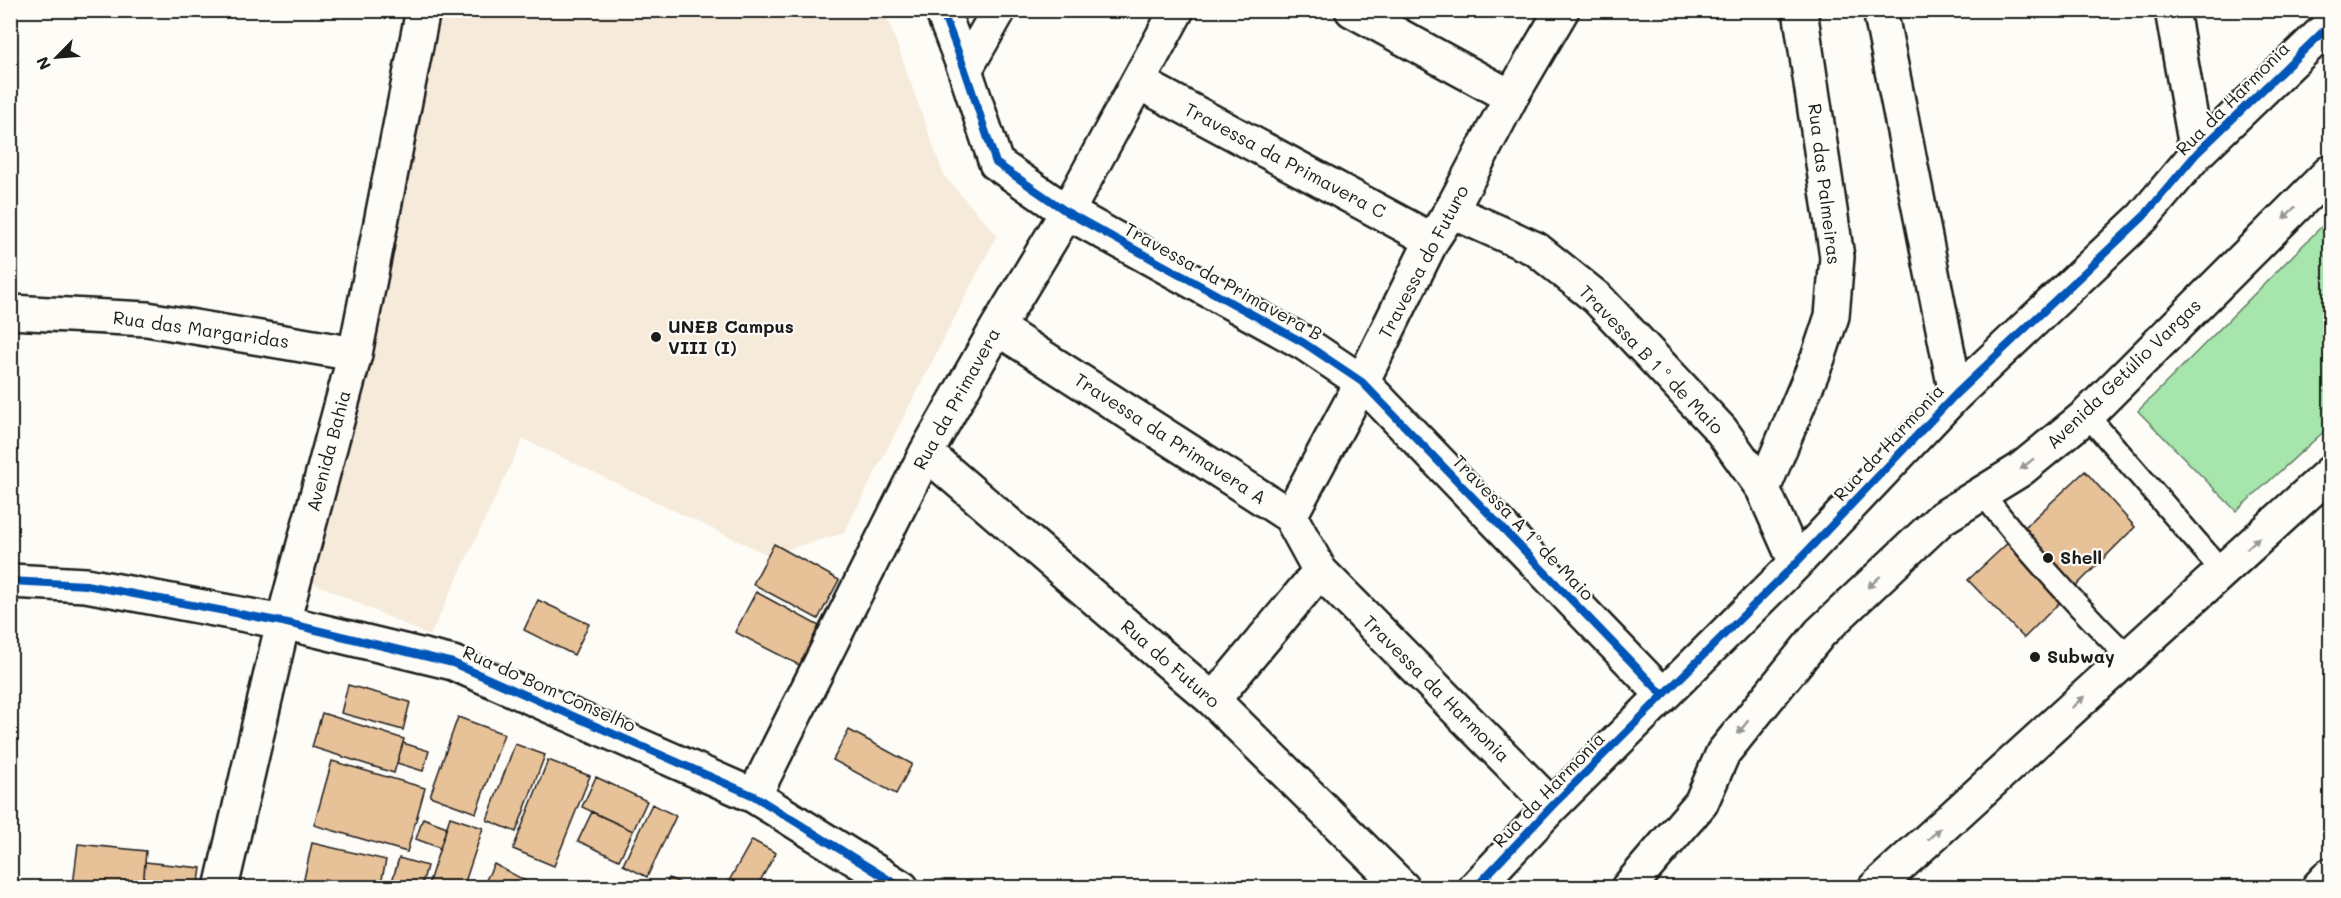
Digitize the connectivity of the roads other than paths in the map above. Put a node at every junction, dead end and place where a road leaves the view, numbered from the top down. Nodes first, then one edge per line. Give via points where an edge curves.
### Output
1 (423, 10) edge
2 (942, 10) edge
3 (999, 10) edge
4 (1177, 10) edge
5 (1352, 10) edge
6 (1562, 10) edge
7 (1800, 10) edge
8 (1880, 10) edge
9 (2172, 10) edge
10 (2331, 25) edge
11 (965, 70) junction
12 (1138, 82) junction
13 (1511, 97) junction
14 (2197, 153) junction
15 (2331, 172) edge
16 (1451, 211) junction
17 (1067, 212) junction
18 (1432, 240) junction
19 (10, 312) edge
20 (997, 328) junction
21 (355, 354) junction
22 (1362, 382) junction
23 (1956, 394) junction
24 (2086, 415) junction
25 (926, 453) junction
26 (2331, 473) edge
27 (1763, 489) junction
28 (1982, 493) junction
29 (1290, 516) junction
30 (1796, 563) junction
31 (1320, 571) junction
32 (2222, 571) junction
33 (10, 580) edge
34 (283, 622) junction
35 (2128, 657) junction
36 (1663, 695) junction
37 (1213, 700) junction
38 (754, 796) junction
39 (1552, 806) junction
40 (2331, 875) edge
41 (1892, 881) edge
42 (221, 888) edge
43 (902, 888) edge
44 (1403, 888) edge
45 (1475, 888) edge
46 (1628, 888) edge
47 (2318, 888) edge

1 - 21 street, Avenida Bahia
2 - 11 street, Travessa da Primavera B
3 - 11 street
4 - 12 street, Rua da Primavera
5 - 13 street
6 - 13 street, Travessa do Futuro
7 - 27 street, Rua das Palmeiras via 1837,257 1832,316
8 - 23 street
9 - 14 street
10 - 14 street, Rua da Harmonia
11 - 17 street, Travessa da Primavera B via 996,163
12 - 17 street, Rua da Primavera
12 - 18 street, Travessa da Primavera C
13 - 16 street, Travessa do Futuro
14 - 23 street, Rua da Harmonia via 2143,217
15 -> 24 street, Avenida Getúlio Vargas
16 - 18 street, Travessa do Futuro
16 - 27 street, Travessa B 1 º de Maio via 1536,249 1597,298 1721,430
17 - 20 street, Rua da Primavera
17 - 22 street, Travessa da Primavera B via 1304,343
18 - 22 street, Travessa do Futuro
19 - 21 street, Rua das Margaridas via 147,319
20 - 25 street, Rua da Primavera
20 - 29 street, Travessa da Primavera A
21 - 34 street, Avenida Bahia
22 - 29 street, Travessa do Futuro
22 - 36 street, Travessa A 1º de Maio
23 - 30 street, Rua da Harmonia
24 -> 28 street, Avenida Getúlio Vargas via 2020,470
24 - 32 lane
25 - 37 street, Rua do Futuro
25 - 38 street, Rua da Primavera
32 -> 26 street
27 - 30 street, Travessa B 1 º de Maio
28 - 35 lane via 2067,595
28 -> 46 street, Avenida Getúlio Vargas via 1942,518 1820,633 1723,753 1701,802
29 - 31 street, Travessa da Primavera A
30 - 36 street, Rua da Harmonia
31 - 37 street
31 - 39 street, Travessa da Harmonia
32 - 35 street
33 - 34 street, Rua do Bom Conselho via 86,585
34 - 38 street, Rua do Bom Conselho via 453,663
34 - 42 street, Avenida Bahia
41 -> 35 street
36 - 39 street, Rua da Harmonia
37 - 44 street, Rua do Futuro
38 - 43 street, Rua do Bom Conselho
39 - 45 street, Rua da Harmonia
40 - 47 street

